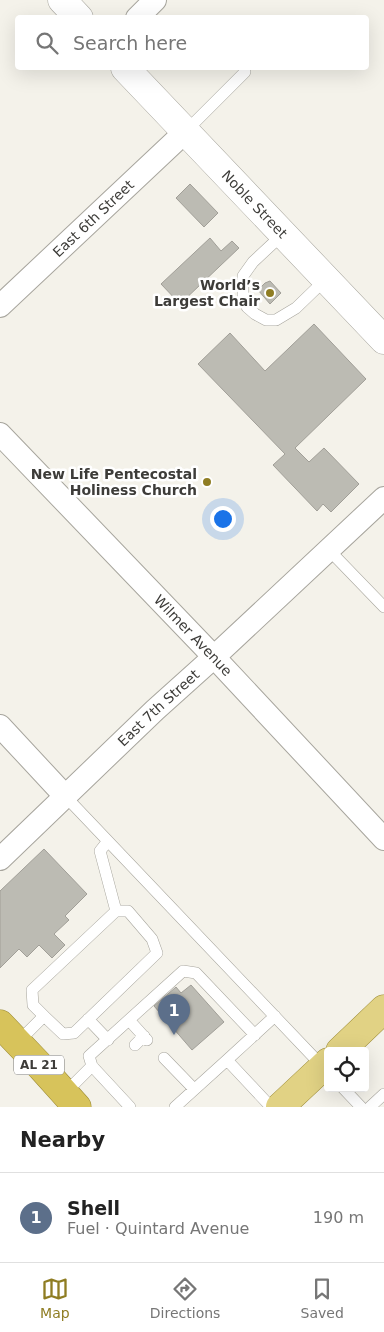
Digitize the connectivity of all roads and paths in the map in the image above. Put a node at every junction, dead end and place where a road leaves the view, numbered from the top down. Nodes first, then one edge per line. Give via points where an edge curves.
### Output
1 (62, 0) edge
2 (155, 0) edge
3 (76, 15) edge
4 (140, 15) edge
5 (127, 70) edge
6 (245, 72) dead end
7 (185, 132) junction
8 (283, 234) junction
9 (326, 280) junction
10 (0, 306) edge
11 (384, 340) edge
12 (0, 434) edge
13 (384, 498) edge
14 (329, 550) junction
15 (384, 607) edge
16 (214, 657) junction
17 (0, 726) edge
18 (66, 797) junction
19 (384, 839) edge
20 (108, 841) junction
21 (0, 858) edge
22 (116, 911) junction
23 (384, 1009) edge
24 (44, 1016) junction
25 (275, 1016) junction
26 (88, 1019) junction
27 (129, 1020) junction
28 (9, 1033) edge
29 (255, 1034) junction
30 (108, 1040) junction
31 (135, 1046) dead end
32 (346, 1047) edge
33 (164, 1058) dead end
34 (324, 1058) edge
35 (227, 1060) junction
36 (92, 1066) junction
37 (324, 1068) edge
38 (194, 1089) junction
39 (347, 1092) edge
40 (384, 1094) edge
41 (70, 1100) edge
42 (132, 1106) edge
43 (174, 1107) edge
44 (271, 1107) edge
45 (280, 1107) edge
46 (361, 1107) edge
47 (370, 1107) edge

1 - 3 main road
2 - 4 street
5 - 7 main road, Noble Street
6 - 7 lane
7 - 8 main road, Noble Street
7 - 10 street, East 6th Street
8 - 9 main road, Noble Street
8 - 9 lane via 252,262 243,276 247,307 266,320 276,320 296,308
9 - 11 main road, Noble Street
12 - 16 street, Wilmer Avenue
13 - 14 street, East 7th Street
14 - 15 lane
14 - 16 street, East 7th Street
16 - 18 street, East 7th Street
16 - 19 street, Wilmer Avenue
17 - 18 street
18 - 20 lane
18 - 21 street, East 7th Street
20 - 22 lane via 100,851
20 - 25 lane
22 - 24 lane via 32,990 33,1005
22 - 26 lane via 128,910 152,939 157,953
23 - 32 main road
24 - 26 lane via 63,1034 74,1033
24 - 28 lane
25 - 29 lane
25 - 34 lane
26 - 30 lane
27 - 29 lane via 183,971 196,973
27 - 30 lane
27 - 31 lane via 146,1038
28 - 41 highway, AL 21
29 - 35 lane
30 - 36 lane via 89,1056
33 - 38 lane via 170,1072
35 - 38 lane
35 - 44 lane
36 - 41 lane
36 - 42 lane via 104,1074
37 - 45 main road
38 - 43 lane
39 - 46 lane
40 - 47 lane

